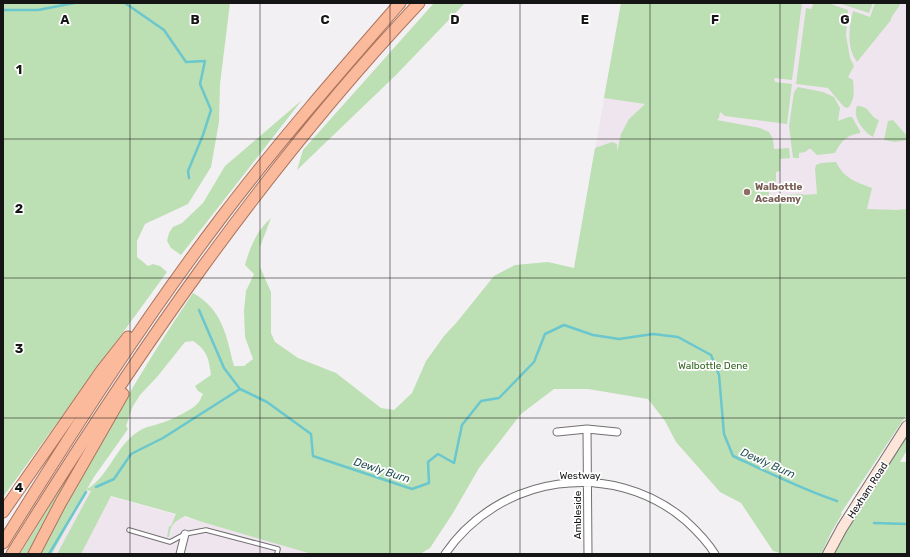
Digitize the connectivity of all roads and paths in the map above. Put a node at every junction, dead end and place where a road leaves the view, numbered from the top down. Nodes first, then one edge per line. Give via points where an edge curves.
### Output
1 (400, 3) edge
2 (419, 3) edge
3 (171, 286) junction
4 (176, 303) junction
5 (907, 426) edge
6 (587, 429) junction
7 (557, 432) dead end
8 (617, 432) dead end
9 (587, 483) junction
10 (3, 512) edge
11 (129, 530) dead end
12 (186, 534) junction
13 (3, 543) edge
14 (12, 554) edge
15 (34, 554) edge
16 (180, 554) edge
17 (277, 554) edge
18 (445, 554) edge
19 (588, 554) edge
20 (715, 554) edge
21 (828, 554) edge

1 - 3 highway via 285,138
2 - 4 highway via 295,146
3 - 10 highway via 102,370
3 - 13 highway via 64,444
4 - 14 highway via 75,452
4 - 15 highway
5 - 21 main road, Hexham Road
6 - 7 street
6 - 8 street
6 - 9 street, Ambleside
9 - 18 street, Westway via 563,483 532,489 503,501 467,527
9 - 19 street, Ambleside
9 - 20 street, Westway via 627,489 665,506 690,525
11 - 12 lane via 170,542
12 - 16 street
12 - 17 lane via 206,530 278,549

